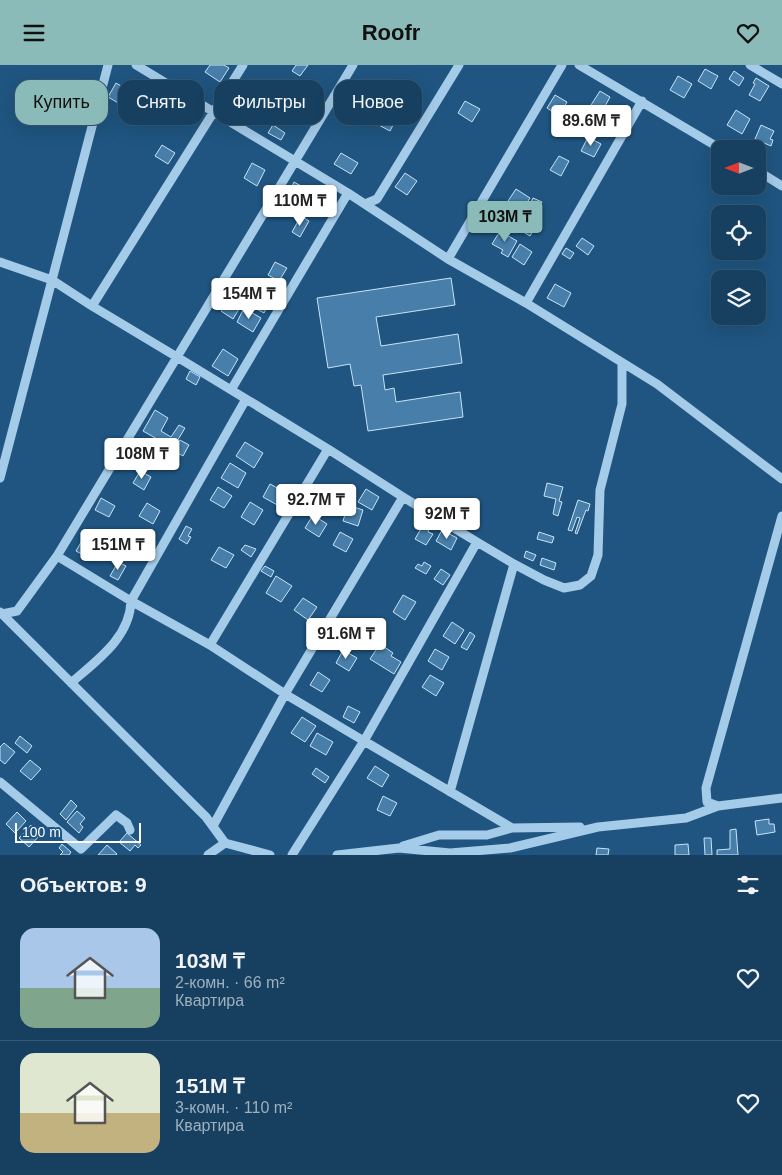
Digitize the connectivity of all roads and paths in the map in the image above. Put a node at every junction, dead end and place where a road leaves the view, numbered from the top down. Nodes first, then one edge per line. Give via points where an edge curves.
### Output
1 (108, 65) edge
2 (136, 65) edge
3 (243, 65) edge
4 (353, 65) edge
5 (459, 65) edge
6 (562, 65) edge
7 (579, 65) edge
8 (750, 65) edge
9 (234, 80) edge
10 (782, 84) edge
11 (642, 101) junction
12 (214, 113) joint
13 (234, 125) edge
14 (711, 143) edge
15 (294, 162) junction
16 (766, 176) edge
17 (782, 186) edge
18 (348, 193) junction
19 (365, 205) junction
20 (448, 259) junction
21 (0, 262) edge
22 (52, 280) junction
23 (526, 303) junction
24 (92, 306) junction
25 (177, 357) junction
26 (622, 363) junction
27 (231, 390) junction
28 (246, 399) junction
29 (328, 449) junction
30 (0, 478) edge
31 (782, 479) edge
32 (403, 497) junction
33 (782, 516) edge
34 (477, 542) junction
35 (56, 556) junction
36 (514, 564) junction
37 (131, 601) junction
38 (1, 613) edge
39 (210, 645) junction
40 (71, 683) junction
41 (285, 694) junction
42 (364, 741) junction
43 (0, 782) edge
44 (450, 792) junction
45 (782, 798) edge
46 (718, 807) junction
47 (213, 826) junction
48 (598, 827) junction
49 (512, 828) junction
50 (130, 830) dead end
51 (225, 843) junction
52 (399, 848) junction
53 (79, 852) edge
54 (208, 855) edge
55 (270, 855) edge
56 (292, 855) edge
57 (337, 855) edge

1 - 22 street
2 - 12 street
3 - 9 street
4 - 15 street
5 - 19 street via 377,199
6 - 20 street
7 - 11 street
8 - 10 street
11 - 14 street
11 - 23 street
12 - 24 street
13 - 15 street
15 - 18 street
15 - 25 street
16 - 17 street
18 - 19 street
18 - 27 street
19 - 20 street
20 - 23 street
21 - 22 street
22 - 24 street
22 - 30 street
23 - 26 street
24 - 25 street
25 - 27 street
25 - 35 street
26 - 31 street via 657,384
26 - 36 street via 622,404 600,490 598,555 591,576 580,585 564,588
27 - 28 street
28 - 29 street
28 - 37 street
29 - 32 street
29 - 39 street
32 - 34 street
32 - 41 street
33 - 46 street via 706,787 707,802
34 - 36 street
34 - 42 street
35 - 37 street
35 - 38 street via 17,611
36 - 44 street
37 - 39 street
37 - 40 street via 131,611 115,643
38 - 40 street
39 - 41 street
40 - 47 street
41 - 42 street
41 - 47 street
42 - 44 street
42 - 56 street
43 - 53 street
44 - 49 street
45 - 46 street
46 - 48 street via 686,818
47 - 51 street
48 - 49 street
48 - 52 street via 510,848 450,853
49 - 52 street via 488,835 439,835
50 - 53 street via 127,823 116,815
51 - 54 street
51 - 55 street
52 - 57 street

